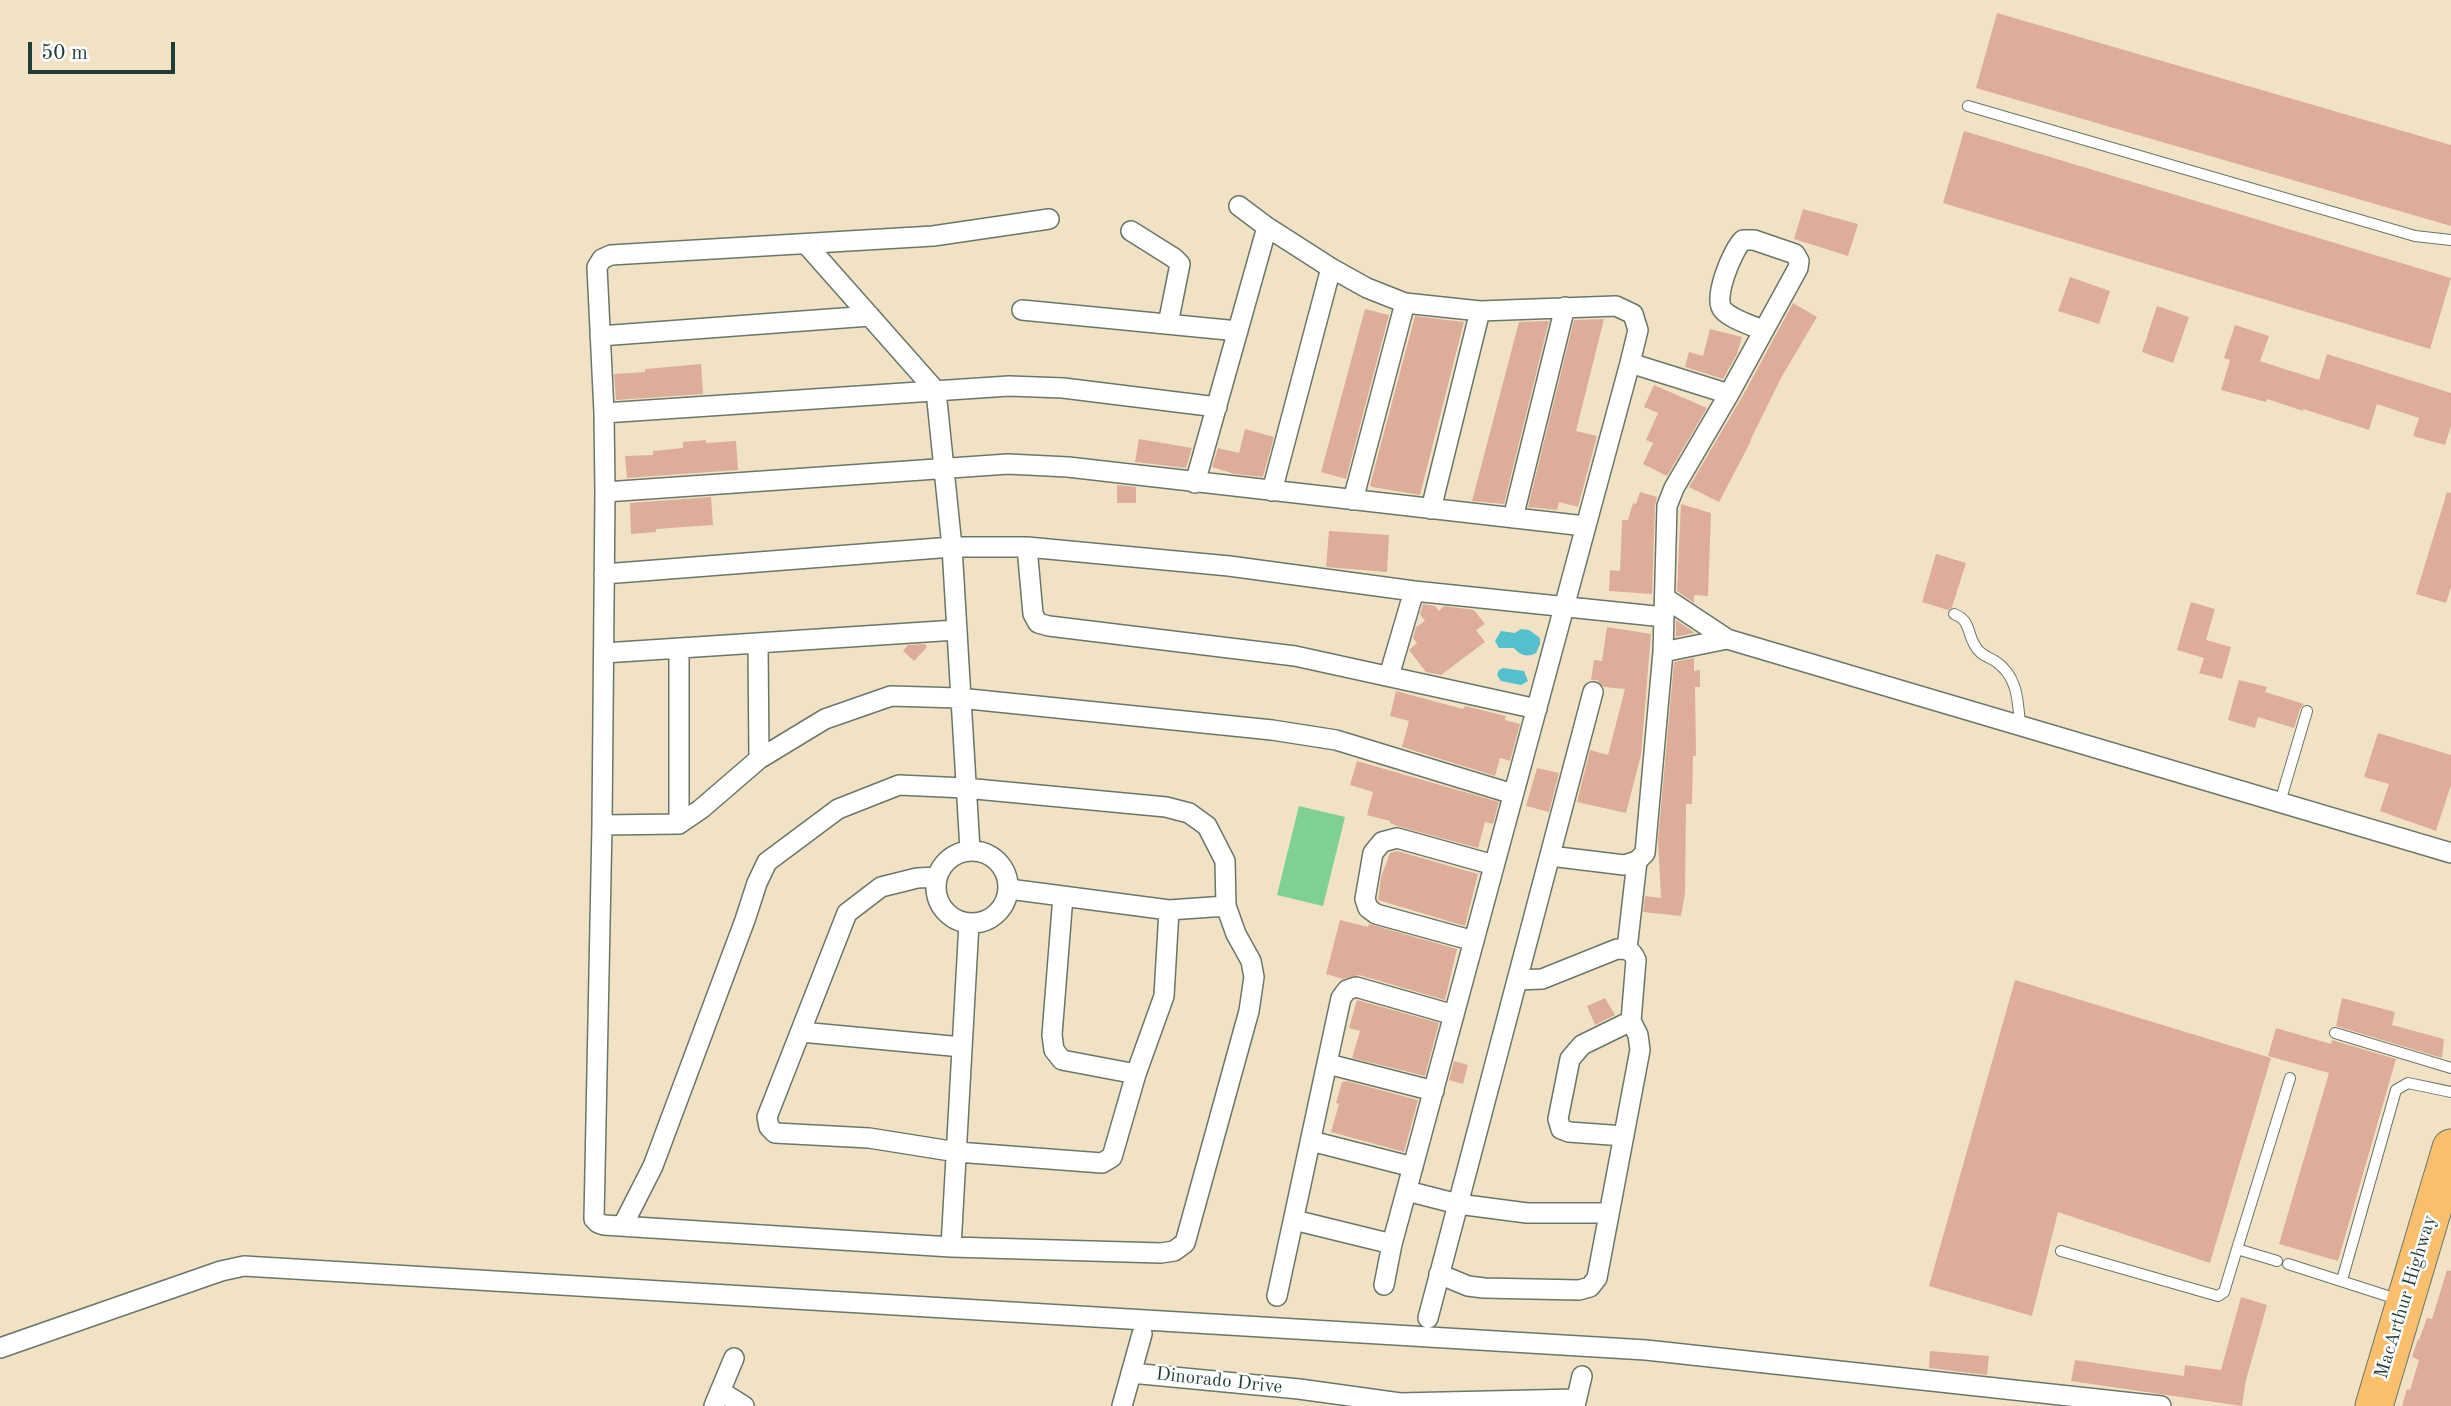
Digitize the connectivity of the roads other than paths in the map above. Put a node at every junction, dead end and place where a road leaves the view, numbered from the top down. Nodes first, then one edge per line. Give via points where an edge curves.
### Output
1 (1968, 106) dead end
2 (1239, 206) dead end
3 (1049, 219) dead end
4 (1267, 227) junction
5 (1131, 231) dead end
6 (2451, 240) edge
7 (806, 244) junction
8 (1331, 268) junction
9 (1405, 303) junction
10 (1565, 307) junction
11 (1022, 310) dead end
12 (1480, 311) junction
13 (870, 316) junction
14 (1168, 324) junction
15 (1762, 330) junction
16 (1238, 331) junction
17 (600, 336) junction
18 (1630, 363) junction
19 (936, 391) junction
20 (1729, 394) junction
21 (1217, 407) junction
22 (604, 413) junction
23 (945, 468) junction
24 (1195, 483) junction
25 (1272, 491) junction
26 (605, 492) junction
27 (1353, 500) junction
28 (1431, 509) junction
29 (1513, 518) junction
30 (1586, 526) junction
31 (952, 547) junction
32 (1027, 547) junction
33 (604, 574) junction
34 (1414, 591) junction
35 (1564, 606) junction
36 (1664, 608) junction
37 (1954, 614) dead end
38 (956, 630) junction
39 (1727, 639) junction
40 (758, 643) junction
41 (679, 648) junction
42 (1663, 652) junction
43 (604, 653) junction
44 (1389, 676) junction
45 (1593, 692) dead end
46 (959, 698) junction
47 (1537, 709) junction
48 (2306, 710) dead end
49 (2020, 726) junction
50 (759, 760) junction
51 (965, 788) junction
52 (1513, 794) junction
53 (2280, 802) junction
54 (679, 824) junction
55 (602, 825) junction
56 (970, 850) junction
57 (2451, 853) edge
58 (1550, 856) junction
59 (1637, 861) junction
60 (1494, 865) junction
61 (937, 877) junction
62 (1009, 890) junction
63 (1063, 896) junction
64 (1226, 906) junction
65 (1169, 910) junction
66 (969, 923) junction
67 (1474, 941) junction
68 (1627, 949) junction
69 (1517, 980) junction
70 (1454, 1015) junction
71 (1631, 1021) junction
72 (801, 1031) junction
73 (2335, 1034) dead end
74 (962, 1048) junction
75 (1328, 1064) junction
76 (2451, 1068) edge
77 (1136, 1074) junction
78 (2290, 1078) dead end
79 (1434, 1091) junction
80 (2451, 1092) edge
81 (1624, 1136) junction
82 (1311, 1141) junction
83 (2451, 1148) edge
84 (957, 1152) junction
85 (1413, 1167) junction
86 (1407, 1191) junction
87 (1458, 1204) junction
88 (1608, 1213) junction
89 (1294, 1220) junction
90 (623, 1225) junction
91 (1392, 1244) junction
92 (951, 1247) junction
93 (2237, 1248) junction
94 (2061, 1251) dead end
95 (2277, 1261) dead end
96 (2288, 1264) dead end
97 (1439, 1274) junction
98 (2342, 1280) junction
99 (1384, 1285) dead end
100 (1277, 1296) dead end
101 (2404, 1301) junction
102 (1428, 1318) dead end
103 (1142, 1334) dead end
104 (0, 1348) edge
105 (734, 1358) dead end
106 (1131, 1373) junction
107 (1582, 1376) dead end
108 (1297, 1398) edge
109 (717, 1399) edge
110 (1575, 1403) edge
111 (1399, 1404) edge
112 (744, 1406) edge
113 (1122, 1406) edge
114 (2161, 1406) edge
115 (2374, 1406) edge

1 - 6 lane via 2415,236
2 - 4 street
3 - 7 street via 933,236
4 - 8 street
4 - 16 street
5 - 14 street via 1180,264
7 - 13 street
7 - 17 street via 602,259 597,267
8 - 9 street
8 - 25 street
9 - 12 street
9 - 27 street
10 - 12 street
10 - 18 street via 1616,306 1633,314 1638,330
10 - 29 street
11 - 14 street
12 - 28 street
13 - 17 street
13 - 19 street
14 - 16 street
15 - 15 street via 1798,261 1795,254 1742,240 1736,246 1719,304 1723,311
15 - 20 street
16 - 21 street
17 - 22 street
18 - 20 street
18 - 30 street
19 - 21 street via 1063,388
19 - 22 street
19 - 23 street
20 - 36 street via 1667,506
21 - 24 street
22 - 26 street
23 - 24 street via 1068,467
23 - 26 street
23 - 31 street
24 - 25 street
25 - 27 street
26 - 33 street
27 - 28 street
28 - 29 street
29 - 30 street
30 - 35 street
31 - 32 street
31 - 33 street
31 - 38 street
32 - 34 street via 1229,566
32 - 44 street via 1038,623 1295,656
33 - 43 street
34 - 35 street
34 - 44 street
35 - 36 street
35 - 47 street
36 - 39 street
36 - 42 street
37 - 49 lane via 1963,617 1983,656 2011,675
38 - 40 street
38 - 46 street
39 - 42 street
39 - 49 street
40 - 41 street
40 - 50 street
41 - 43 street
41 - 54 street
42 - 59 street via 1645,853
43 - 55 street
44 - 47 street
45 - 58 street
46 - 50 street via 891,696 825,719
46 - 51 street
46 - 52 street via 1336,740
47 - 52 street
48 - 53 lane
49 - 53 street
50 - 54 street
51 - 56 street
51 - 64 street via 1189,813 1207,826 1225,861
51 - 90 street via 899,785 838,809 767,862 653,1166
52 - 60 street
53 - 57 street
54 - 55 street
55 - 90 street via 594,1219 604,1225
56 - 61 street via 949,858
56 - 62 street via 990,855 997,862
58 - 59 street via 1624,865
58 - 69 street
59 - 68 street
60 - 67 street
60 - 67 street via 1397,838 1382,842 1373,853 1365,899 1368,908
61 - 66 street via 936,893 942,908
61 - 72 street via 881,887 847,913
62 - 63 street
62 - 66 street via 1003,907 988,919
63 - 65 street
63 - 77 street via 1054,1050 1062,1059
64 - 65 street
64 - 92 street via 1254,977 1249,1011 1185,1243 1161,1253
65 - 77 street via 1164,996
66 - 74 street
67 - 70 street
68 - 69 street via 1542,979
68 - 71 street via 1636,960
69 - 87 street
70 - 75 street via 1356,987 1347,990 1341,998
70 - 79 street
71 - 81 street via 1640,1050
71 - 81 street via 1582,1045 1570,1059 1558,1119 1561,1129 1569,1132
72 - 74 street
72 - 84 street via 767,1117 775,1133 869,1138
73 - 76 lane
74 - 84 street
75 - 79 street
75 - 82 street
77 - 84 street via 1112,1157 1102,1163
78 - 93 lane
79 - 85 street
80 - 98 lane via 2408,1083 2396,1090
81 - 88 street
82 - 85 street
82 - 89 street
83 - 101 highway, MacArthur Highway
84 - 92 street
85 - 86 street
86 - 87 street
86 - 91 street
87 - 88 street via 1527,1213
87 - 97 street
88 - 97 street via 1597,1278 1590,1287 1484,1288
89 - 91 street
89 - 100 street
90 - 92 street
91 - 99 street
93 - 94 lane via 2224,1292 2218,1296
93 - 95 lane
96 - 98 lane
97 - 102 street
98 - 101 lane
101 - 115 highway, MacArthur Highway
103 - 106 street
104 - 114 street via 244,1266 1646,1350
105 - 109 street
106 - 108 street, Dinorado Drive
106 - 113 street
107 - 110 street
108 - 111 street, Dinorado Drive via 1350,1396
109 - 112 street
110 - 111 street, Dinorado Drive

